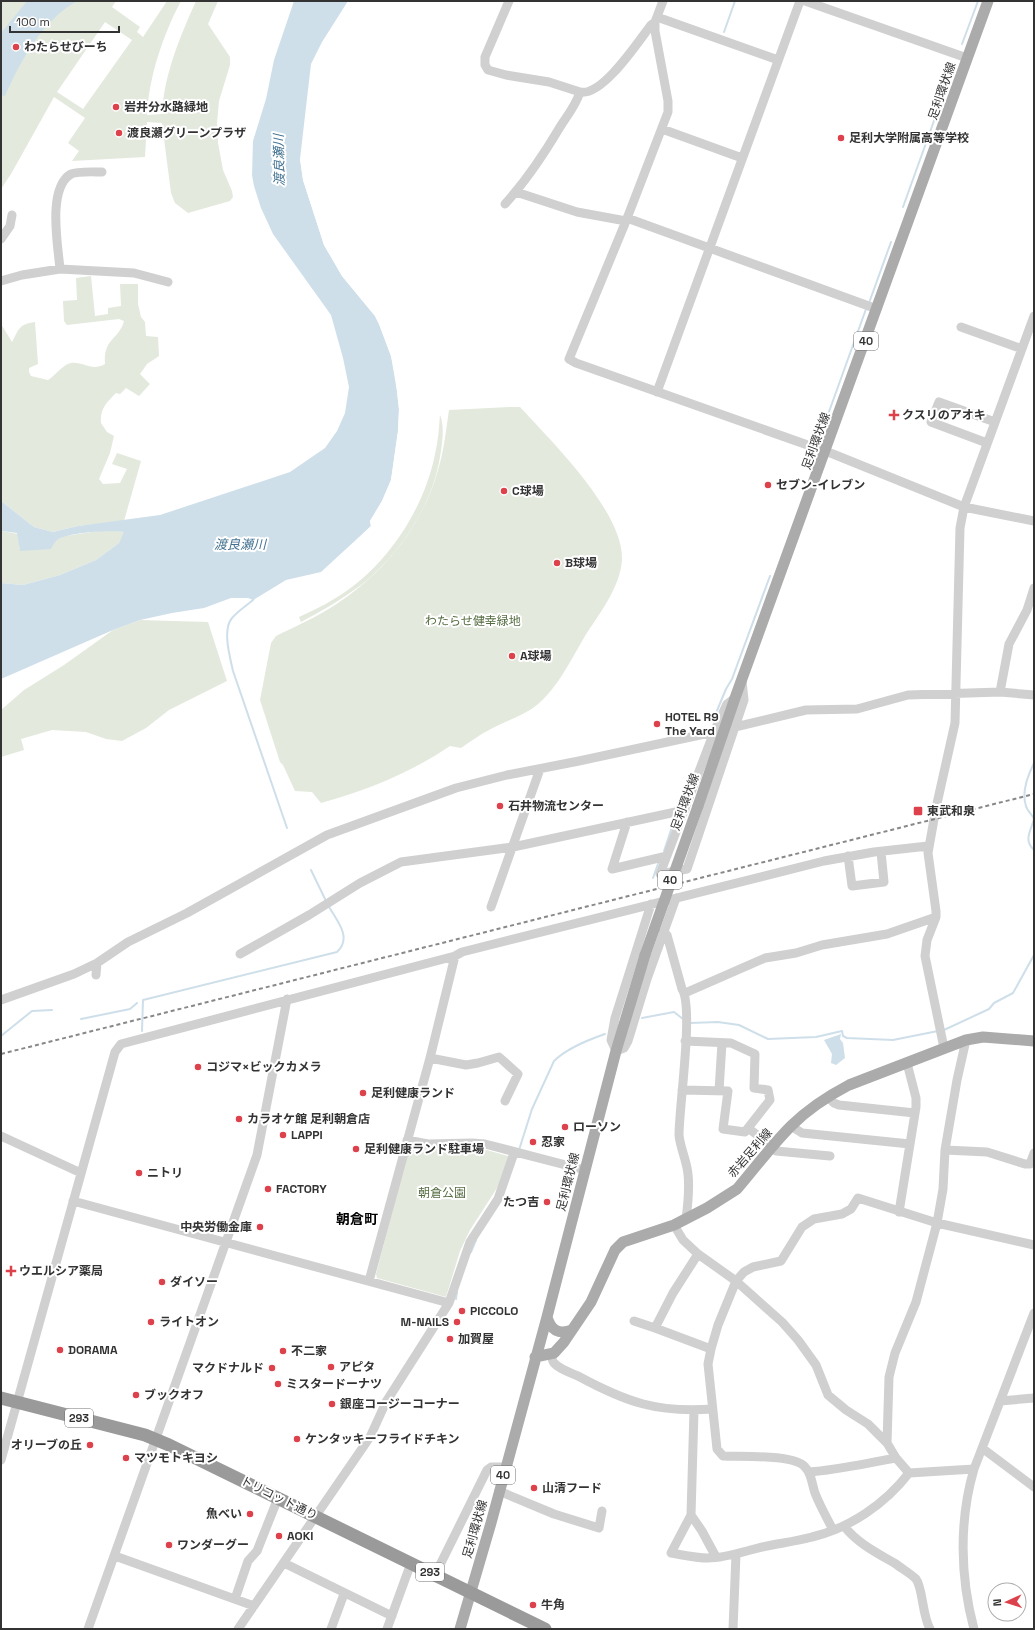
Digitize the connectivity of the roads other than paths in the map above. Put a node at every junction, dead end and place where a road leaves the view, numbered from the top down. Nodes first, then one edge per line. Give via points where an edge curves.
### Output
1 (509, 1) edge
2 (663, 1) edge
3 (800, 1) edge
4 (805, 1) edge
5 (988, 1) edge
6 (656, 20) junction
7 (967, 58) junction
8 (778, 60) junction
9 (580, 92) junction
10 (662, 129) junction
11 (742, 158) junction
12 (102, 172) dead end
13 (516, 192) junction
14 (505, 204) dead end
15 (12, 215) dead end
16 (626, 220) junction
17 (1, 239) edge
18 (708, 248) junction
19 (60, 269) junction
20 (1, 281) edge
21 (168, 282) dead end
22 (877, 310) junction
23 (1034, 316) edge
24 (961, 327) dead end
25 (1022, 349) junction
26 (657, 392) junction
27 (994, 422) junction
28 (987, 443) junction
29 (825, 453) junction
30 (964, 507) junction
31 (1034, 521) edge
32 (1034, 588) edge
33 (742, 681) junction
34 (1000, 692) junction
35 (957, 693) junction
36 (1034, 695) edge
37 (736, 726) junction
38 (719, 731) junction
39 (540, 769) junction
40 (685, 810) junction
41 (627, 822) junction
42 (928, 846) junction
43 (513, 848) junction
44 (881, 852) junction
45 (667, 856) junction
46 (848, 856) junction
47 (676, 898) junction
48 (651, 904) junction
49 (491, 907) dead end
50 (936, 916) junction
51 (663, 932) junction
52 (240, 954) dead end
53 (455, 956) junction
54 (97, 963) junction
55 (96, 975) dead end
56 (685, 993) junction
57 (287, 999) junction
58 (1, 1000) edge
59 (966, 1040) junction
60 (685, 1041) junction
61 (1034, 1041) edge
62 (722, 1043) junction
63 (944, 1048) junction
64 (616, 1051) junction
65 (430, 1058) junction
66 (907, 1063) junction
67 (682, 1090) junction
68 (719, 1091) junction
69 (828, 1097) junction
70 (505, 1101) dead end
71 (915, 1113) junction
72 (791, 1126) junction
73 (748, 1128) junction
74 (1, 1136) edge
75 (408, 1140) junction
76 (910, 1144) junction
77 (773, 1147) junction
78 (945, 1150) junction
79 (514, 1152) junction
80 (1034, 1153) edge
81 (830, 1156) dead end
82 (585, 1170) junction
83 (81, 1173) junction
84 (73, 1201) junction
85 (899, 1212) junction
86 (686, 1219) junction
87 (937, 1223) junction
88 (674, 1225) junction
89 (226, 1243) junction
90 (1034, 1244) edge
91 (698, 1254) junction
92 (369, 1281) junction
93 (736, 1281) junction
94 (449, 1303) junction
95 (1034, 1314) edge
96 (547, 1317) junction
97 (634, 1322) dead end
98 (655, 1328) junction
99 (572, 1330) junction
100 (711, 1349) junction
101 (551, 1354) junction
102 (535, 1357) junction
103 (1, 1398) edge
104 (1034, 1398) edge
105 (1000, 1401) junction
106 (16, 1402) junction
107 (712, 1409) junction
108 (694, 1410) junction
109 (157, 1440) junction
110 (886, 1443) junction
111 (982, 1448) junction
112 (896, 1458) junction
113 (1, 1460) edge
114 (505, 1467) junction
115 (974, 1469) junction
116 (809, 1472) junction
117 (909, 1474) junction
118 (1034, 1487) edge
119 (499, 1491) junction
120 (278, 1498) junction
121 (602, 1511) dead end
122 (691, 1515) junction
123 (315, 1516) junction
124 (844, 1526) junction
125 (833, 1530) junction
126 (736, 1554) junction
127 (115, 1556) junction
128 (716, 1557) junction
129 (284, 1563) junction
130 (411, 1563) junction
131 (435, 1575) junction
132 (470, 1591) junction
133 (344, 1594) junction
134 (235, 1599) junction
135 (254, 1606) junction
136 (392, 1616) junction
137 (88, 1629) edge
138 (238, 1629) edge
139 (331, 1629) edge
140 (387, 1629) edge
141 (460, 1629) edge
142 (545, 1629) edge
143 (733, 1629) edge
144 (930, 1629) edge
145 (974, 1629) edge

1 - 9 street via 485,57 488,70 549,82
2 - 6 street
3 - 8 street
4 - 7 street
5 - 7 main road, 足利環状線 / 40
6 - 8 street
6 - 9 street via 607,79 591,91
6 - 10 street via 655,31 669,106
7 - 22 main road, 足利環状線 / 40
8 - 11 street
9 - 13 street via 549,146
10 - 11 street
10 - 16 street
11 - 18 street
12 - 19 street via 70,175 59,189 56,219
13 - 14 street
13 - 16 street via 577,212
15 - 17 street via 10,226
16 - 18 street
16 - 26 street via 569,359
18 - 22 street
18 - 26 street
19 - 20 street
19 - 21 street via 134,273
22 - 29 main road, 足利環状線 / 40
23 - 25 street
24 - 25 street
25 - 27 street
26 - 29 street
27 - 28 street
27 - 28 street via 938,402 931,422
28 - 30 street
29 - 30 street
29 - 33 main road, 足利環状線 / 40
30 - 31 street
30 - 35 street via 960,528
32 - 34 street via 1027,610 1009,644
33 - 37 street via 744,700
33 - 38 main road, 足利環状線 / 40
34 - 35 street
34 - 36 street
35 - 37 street via 908,695 857,709 806,710
35 - 42 street via 953,736
37 - 38 street
37 - 45 street via 688,868 660,874
38 - 39 street
38 - 40 street
38 - 64 main road, 足利環状線 / 40, bridge via 698,806 645,955
39 - 43 street
39 - 54 street via 456,788 327,835 187,913 128,942
40 - 41 street
40 - 45 street
41 - 43 street
41 - 45 street via 612,869
42 - 44 street
42 - 50 street
43 - 49 street
43 - 52 street via 401,862 360,883
44 - 46 street
44 - 46 street via 884,882 852,886
46 - 47 street
47 - 48 street
47 - 51 street
48 - 53 street via 462,952
48 - 64 street via 614,1023 611,1040
50 - 56 street via 887,934 765,958
50 - 63 street via 926,940 925,956
51 - 56 street via 667,936
51 - 64 street via 628,1041 624,1048
53 - 57 street
53 - 65 street
54 - 55 street
54 - 58 street
56 - 60 street
57 - 83 street via 121,1044 115,1052
57 - 89 street via 257,1154
59 - 61 main road, 赤岩足利線 via 983,1037
59 - 63 main road, 赤岩足利線
59 - 78 street
60 - 62 street
60 - 67 street
62 - 68 street
62 - 73 street via 731,1043 755,1054 754,1088 768,1090 770,1100
63 - 66 main road, 赤岩足利線
64 - 82 main road, 足利環状線 / 40
65 - 70 street via 466,1064 499,1057 518,1074
65 - 75 street
66 - 69 main road, 赤岩足利線 via 848,1085
66 - 71 street via 916,1098
67 - 68 street
67 - 86 street via 678,1135 688,1169
68 - 73 street via 728,1091 723,1129 745,1132
69 - 71 street via 839,1105
69 - 72 main road, 赤岩足利線
71 - 76 street
72 - 76 street via 802,1133
72 - 77 main road, 赤岩足利線
73 - 77 street
74 - 83 street
75 - 79 street via 428,1144 472,1143
75 - 92 street
76 - 85 street
77 - 81 street via 776,1151
77 - 86 main road, 赤岩足利線 via 737,1188
78 - 80 street via 987,1152 1026,1164 1030,1164
78 - 87 street via 943,1189
79 - 82 street
79 - 94 street via 498,1199 470,1242
82 - 96 main road, 足利環状線 / 40
83 - 84 street
84 - 89 street
84 - 106 street
85 - 87 street
85 - 93 street via 858,1198 851,1209 842,1214 814,1219 802,1227 781,1261 753,1267
86 - 88 main road, 赤岩足利線
87 - 90 street
87 - 110 street via 916,1302 895,1353 889,1377
88 - 91 street via 683,1240
88 - 99 main road, 赤岩足利線 via 629,1239 619,1245 591,1302
89 - 92 street
89 - 109 street
91 - 93 street
91 - 98 street via 673,1293
92 - 94 street
93 - 100 street
93 - 110 street via 782,1322 798,1340 816,1364 828,1395 868,1424
94 - 123 street via 386,1402 370,1437
95 - 105 street
96 - 99 main road via 554,1330
96 - 102 main road, 足利環状線 / 40
97 - 98 street
98 - 100 street
99 - 101 main road, 赤岩足利線
100 - 107 street via 708,1364
101 - 102 main road
101 - 108 street via 555,1364 620,1398 657,1408
102 - 114 main road, 足利環状線 / 40
103 - 106 highway, トリコット通り / 293
104 - 105 street
105 - 111 street
106 - 109 highway, トリコット通り / 293
106 - 113 street
107 - 108 street
107 - 116 street via 717,1450 723,1456 771,1457 797,1462
108 - 122 street
109 - 120 highway, トリコット通り / 293
109 - 127 street
110 - 112 street
111 - 115 street
111 - 118 street
112 - 116 street
112 - 117 street
114 - 119 main road, 足利環状線 / 40
114 - 131 street via 491,1467 487,1470
115 - 117 street
115 - 145 street via 967,1492 963,1522 963,1554
116 - 125 street
117 - 124 street via 879,1505
119 - 121 street via 554,1514 598,1528
119 - 132 main road, 足利環状線 / 40
120 - 123 highway, トリコット通り / 293
120 - 134 street via 257,1552 248,1561
122 - 128 street
122 - 128 street via 672,1553
123 - 129 street
123 - 130 highway, トリコット通り / 293
124 - 125 street
124 - 144 street via 856,1539 917,1580 923,1611
125 - 126 street
126 - 128 street
126 - 143 street
127 - 134 street
127 - 137 street
129 - 133 street
129 - 135 street
130 - 131 highway, トリコット通り / 293
130 - 136 street
131 - 132 highway, トリコット通り / 293
132 - 141 main road, 足利環状線 / 40
132 - 142 highway, トリコット通り / 293
133 - 136 street
133 - 139 street
134 - 135 street
135 - 138 street
136 - 140 street

